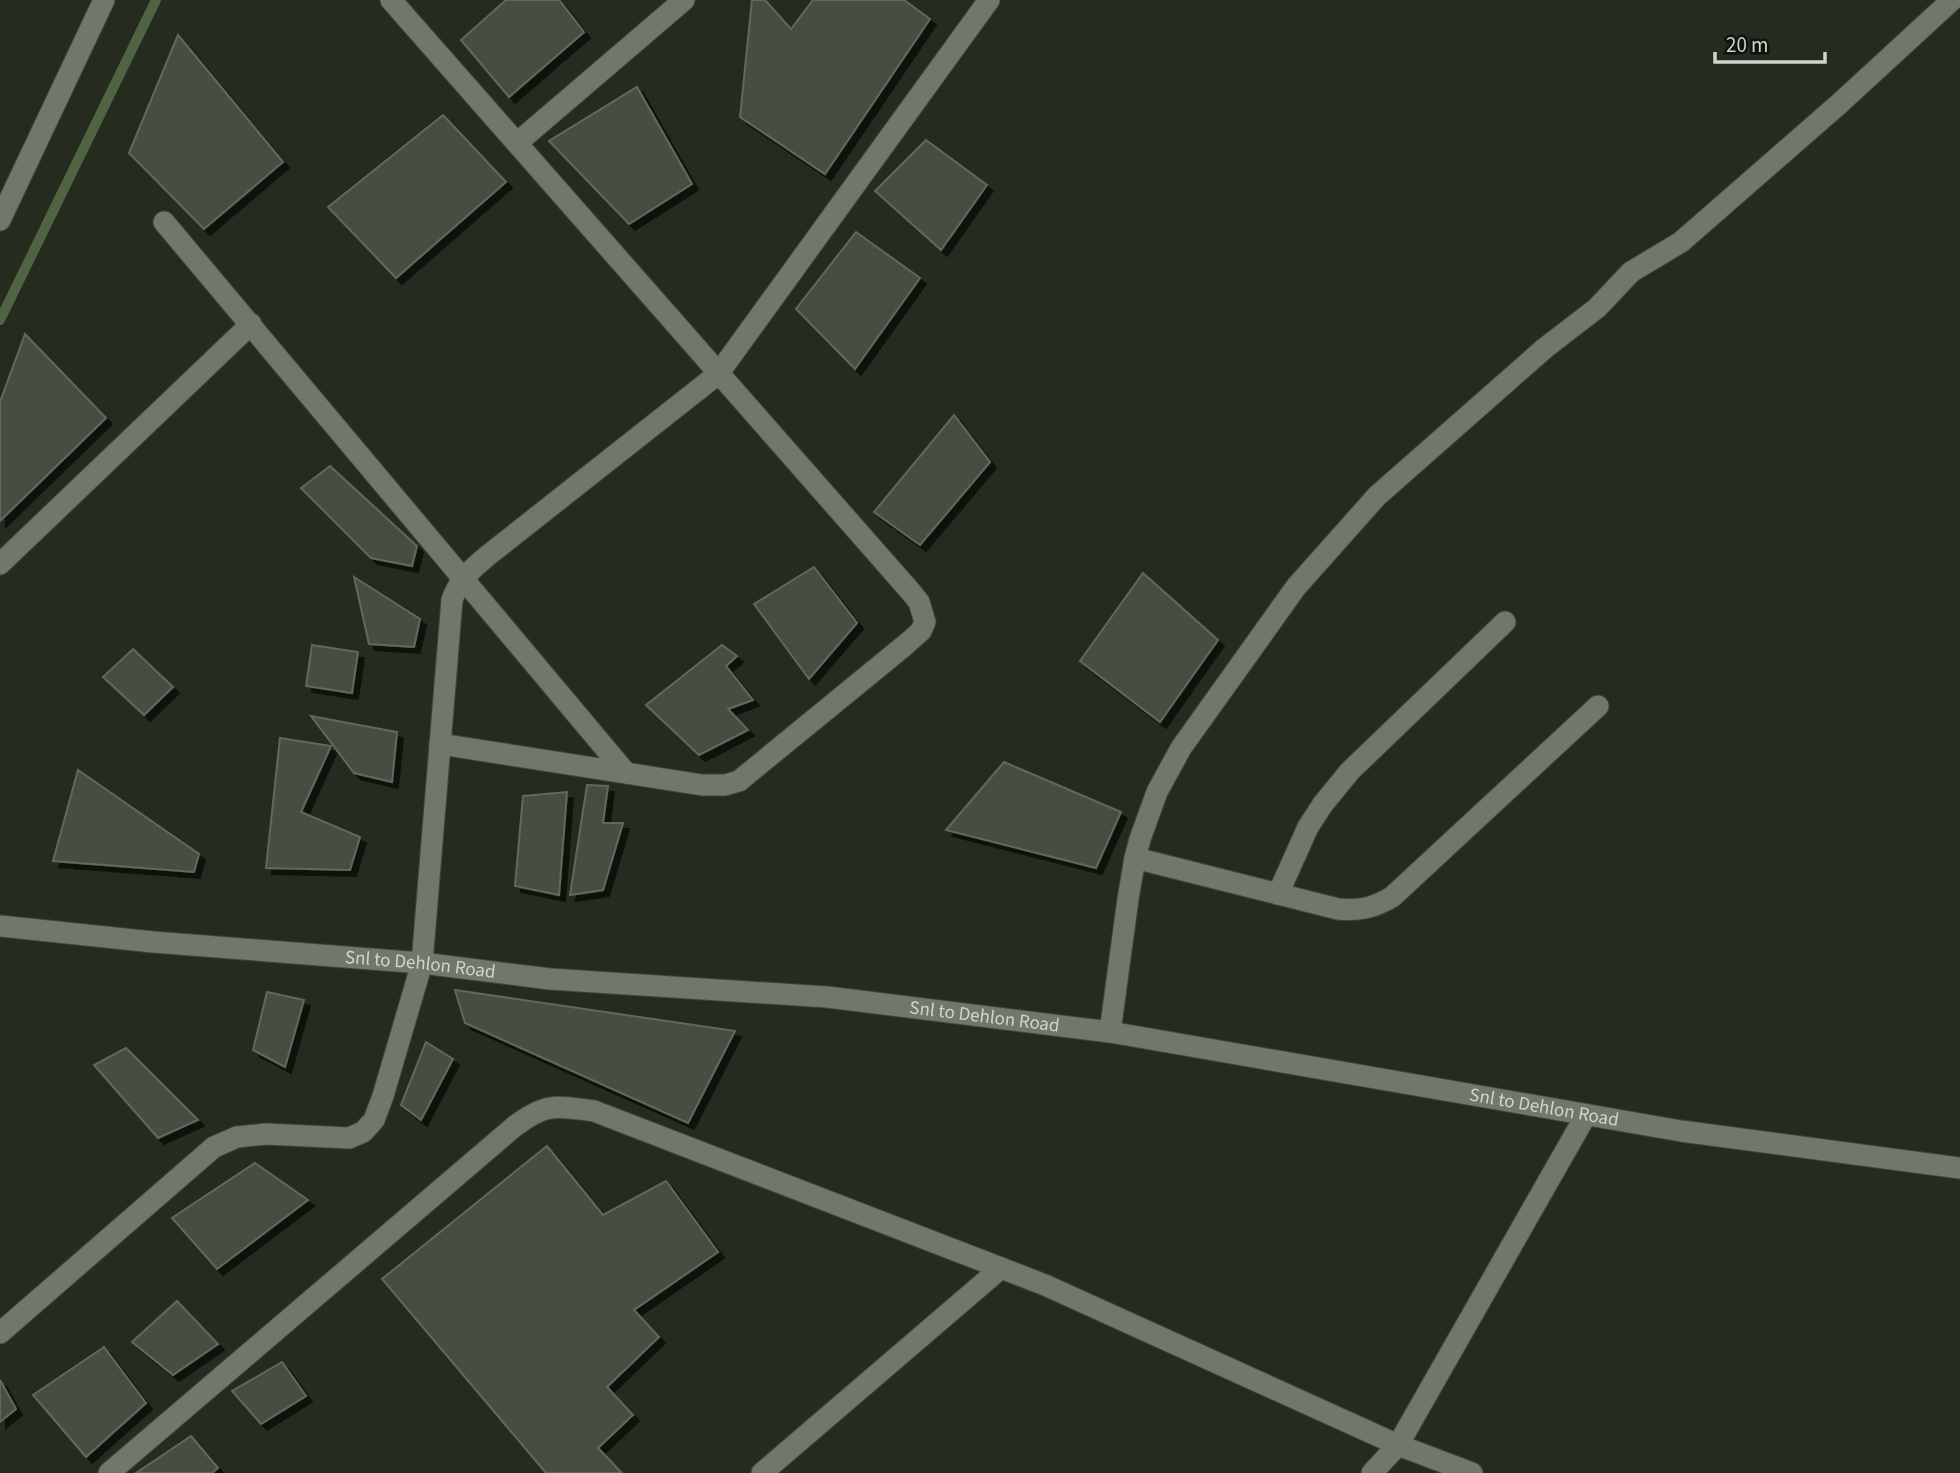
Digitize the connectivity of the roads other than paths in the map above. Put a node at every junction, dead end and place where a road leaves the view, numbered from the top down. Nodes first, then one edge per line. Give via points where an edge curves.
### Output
1 (104, 0) edge
2 (391, 0) edge
3 (684, 0) edge
4 (989, 0) edge
5 (1952, 0) edge
6 (517, 143) junction
7 (0, 220) edge
8 (164, 222) dead end
9 (251, 324) junction
10 (718, 374) junction
11 (0, 564) edge
12 (464, 577) junction
13 (1505, 622) dead end
14 (1598, 706) dead end
15 (440, 744) junction
16 (626, 773) junction
17 (1135, 858) junction
18 (1278, 894) junction
19 (0, 926) edge
20 (422, 962) junction
21 (1110, 1032) junction
22 (1586, 1115) junction
23 (1960, 1168) edge
24 (1001, 1268) junction
25 (0, 1333) edge
26 (1398, 1445) junction
27 (109, 1473) edge
28 (762, 1473) edge
29 (1372, 1473) edge
30 (1472, 1473) edge

1 - 7 street
2 - 6 street
3 - 6 street
4 - 10 street
5 - 17 street via 1681,242 1631,272 1597,308 1377,496 1296,587 1181,748 1157,792
6 - 10 street
8 - 9 street
9 - 11 street
9 - 12 street
10 - 12 street
10 - 16 street via 911,592 925,622 904,646 739,781 702,785
12 - 15 street via 452,600
12 - 16 street
13 - 18 street via 1350,771 1308,827
14 - 18 street via 1392,897 1374,908 1338,909
15 - 16 street
15 - 20 street
17 - 18 street
17 - 21 street
19 - 20 street, Snl to Dehlon Road
20 - 21 street, Snl to Dehlon Road via 550,979 827,997
20 - 25 street via 383,1096 374,1120 363,1132 349,1138 266,1134 237,1137 214,1147
21 - 22 street, Snl to Dehlon Road
22 - 23 street, Snl to Dehlon Road
22 - 26 street
24 - 26 street
24 - 27 street via 594,1111 556,1106 533,1112 515,1126
24 - 28 street
26 - 29 street
26 - 30 street

